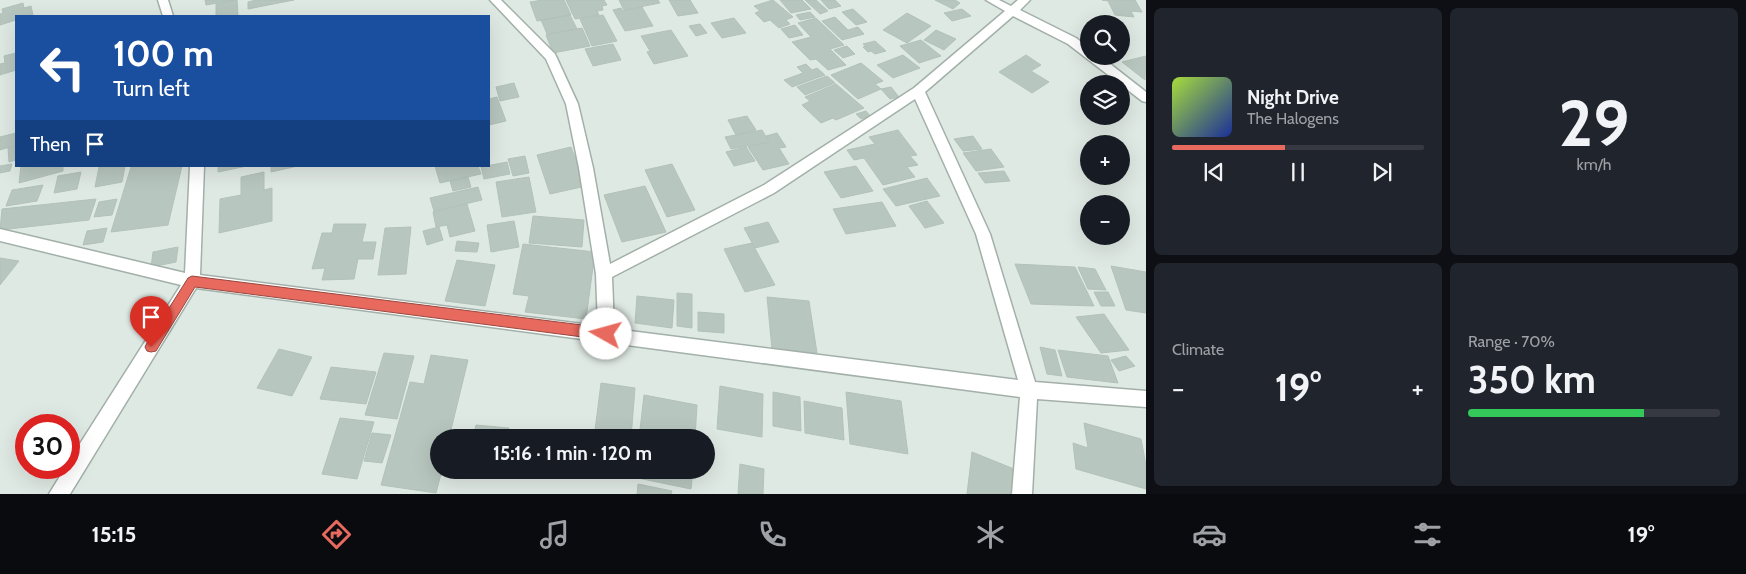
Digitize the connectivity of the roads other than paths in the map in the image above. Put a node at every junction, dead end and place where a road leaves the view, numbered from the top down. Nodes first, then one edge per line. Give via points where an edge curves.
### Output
1 (164, 0) edge
2 (494, 0) edge
3 (992, 0) edge
4 (1025, 0) edge
5 (1013, 10) junction
6 (168, 15) edge
7 (1080, 47) edge
8 (1104, 65) edge
9 (918, 91) junction
10 (1146, 98) edge
11 (197, 167) edge
12 (0, 235) edge
13 (604, 274) junction
14 (192, 281) junction
15 (606, 334) junction
16 (1029, 390) junction
17 (1146, 399) edge
18 (59, 494) edge
19 (1022, 494) edge

1 - 6 street
2 - 13 street via 551,57 572,104
3 - 5 street
4 - 5 street
5 - 7 street
5 - 9 street
8 - 10 street
9 - 13 street via 769,189
9 - 16 street via 983,234
11 - 14 street
12 - 14 street
13 - 15 street
14 - 15 street
14 - 18 street
15 - 16 street
16 - 17 street
16 - 19 street

